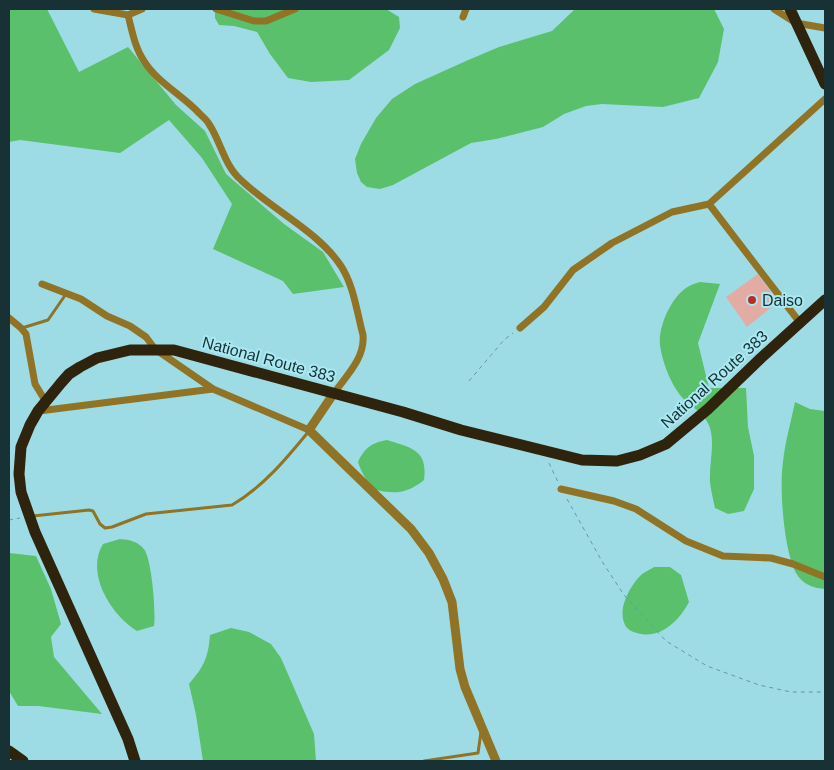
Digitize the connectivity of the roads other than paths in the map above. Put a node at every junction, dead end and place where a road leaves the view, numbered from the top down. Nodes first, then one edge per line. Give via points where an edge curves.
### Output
1 (94, 9) edge
2 (142, 9) edge
3 (216, 9) edge
4 (295, 9) edge
5 (466, 9) edge
6 (774, 9) edge
7 (790, 9) edge
8 (128, 15) junction
9 (463, 17) dead end
10 (796, 23) junction
11 (825, 28) edge
12 (825, 84) edge
13 (825, 99) edge
14 (709, 204) junction
15 (42, 284) dead end
16 (66, 293) junction
17 (825, 300) edge
18 (9, 318) edge
19 (801, 324) junction
20 (21, 328) junction
21 (520, 328) road end
22 (155, 349) junction
23 (213, 389) junction
24 (334, 393) junction
25 (42, 406) junction
26 (309, 430) junction
27 (561, 489) road end
28 (30, 517) junction
29 (825, 577) edge
30 (482, 727) junction
31 (9, 751) edge
32 (23, 761) edge
33 (135, 761) edge
34 (424, 761) edge
35 (496, 761) edge

1 - 8 street
2 - 8 street
3 - 4 street via 254,21 266,21
5 - 9 street
6 - 10 street
7 - 10 highway
8 - 24 street via 135,45 144,62 209,124 229,166 240,180 307,231 342,267 364,344 361,356
10 - 11 street
10 - 12 highway
13 - 14 street
14 - 19 street
14 - 21 street via 672,212 612,243 573,270 544,307
15 - 16 street
16 - 20 lane via 48,320
16 - 22 street via 130,326 146,337
17 - 19 highway, National Route 383
18 - 20 street
19 - 24 highway, National Route 383 via 666,444 617,461 582,460 544,451
20 - 25 street via 26,334
22 - 23 street
22 - 24 highway, National Route 383 via 174,350
22 - 25 highway, National Route 383 via 130,350 97,358 69,374
23 - 25 street
23 - 26 street
24 - 26 street
25 - 28 highway, National Route 383 via 21,447 21,492
26 - 28 lane via 262,483 232,504 146,514 105,528 94,511 89,510
26 - 30 street via 411,529 429,553 452,602 460,669
27 - 29 street via 636,509 686,541 723,556 770,558
28 - 33 highway, National Route 383
30 - 34 lane via 478,753
30 - 35 street
31 - 32 highway

